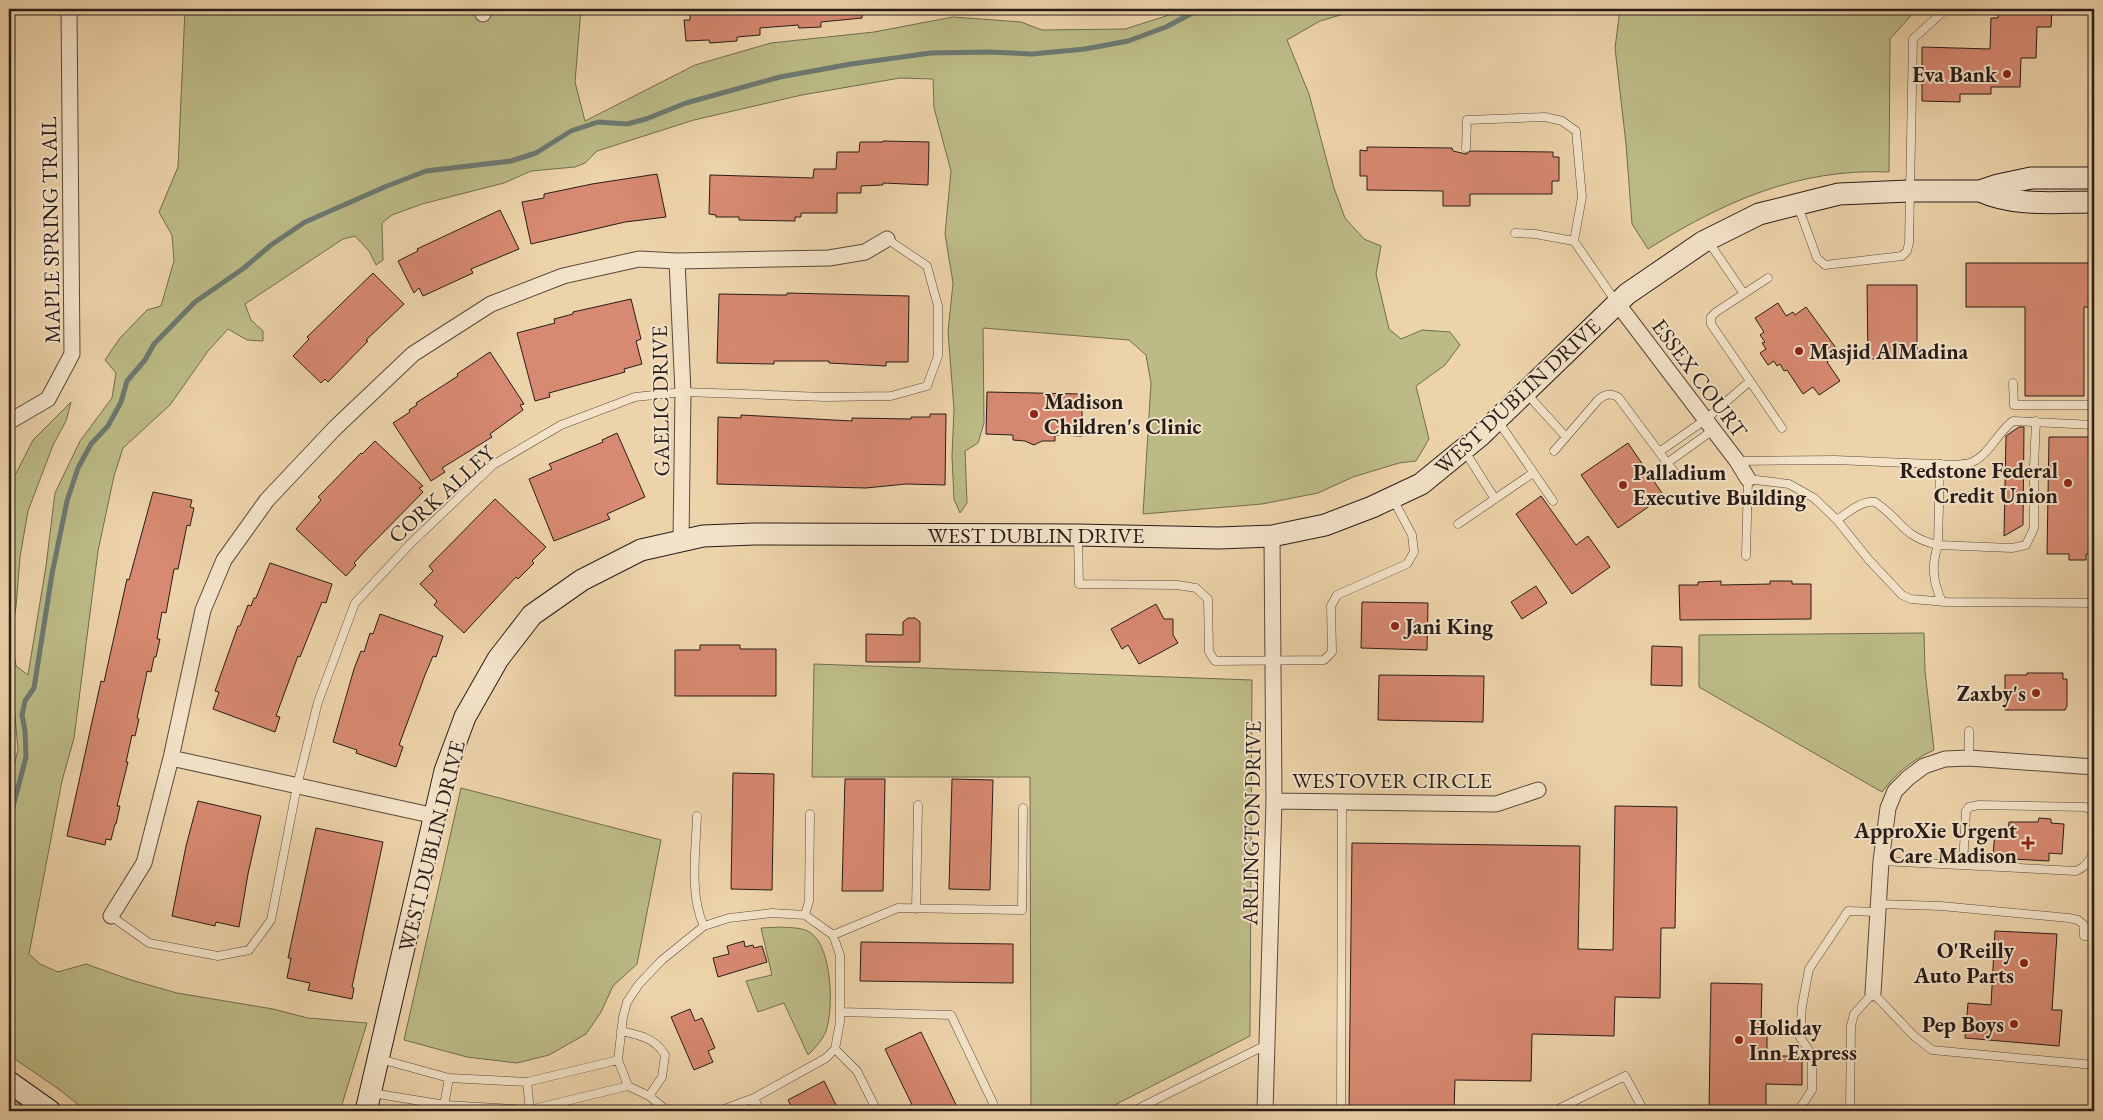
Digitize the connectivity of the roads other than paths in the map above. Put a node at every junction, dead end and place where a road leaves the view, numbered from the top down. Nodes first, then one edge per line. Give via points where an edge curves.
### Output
1 (69, 9) edge
2 (1946, 9) edge
3 (1466, 148) dead end
4 (2094, 178) edge
5 (1910, 191) junction
6 (1980, 191) junction
7 (2094, 202) edge
8 (1797, 204) junction
9 (1515, 233) dead end
10 (887, 239) joint
11 (1707, 240) junction
12 (1574, 241) junction
13 (677, 262) junction
14 (1768, 278) dead end
15 (1744, 294) junction
16 (1617, 303) junction
17 (1750, 381) junction
18 (2013, 383) dead end
19 (683, 392) junction
20 (1524, 392) junction
21 (2094, 405) edge
22 (9, 420) edge
23 (1497, 420) junction
24 (2036, 421) junction
25 (1709, 425) junction
26 (2094, 425) edge
27 (1782, 428) dead end
28 (1566, 437) junction
29 (1464, 450) junction
30 (1554, 451) dead end
31 (1659, 452) junction
32 (1737, 461) junction
33 (1668, 463) junction
34 (1940, 464) junction
35 (1533, 472) junction
36 (1677, 476) dead end
37 (1748, 479) junction
38 (1393, 497) junction
39 (1495, 498) junction
40 (1554, 501) dead end
41 (1837, 520) junction
42 (1458, 524) dead end
43 (1078, 535) junction
44 (1272, 536) junction
45 (682, 540) junction
46 (1938, 544) junction
47 (1746, 556) dead end
48 (1942, 602) junction
49 (2094, 603) edge
50 (1274, 661) junction
51 (1969, 731) dead end
52 (171, 758) junction
53 (1969, 758) junction
54 (2094, 767) edge
55 (297, 786) junction
56 (1538, 790) dead end
57 (1274, 801) junction
58 (1342, 802) junction
59 (918, 805) dead end
60 (1022, 808) dead end
61 (2093, 808) edge
62 (810, 814) dead end
63 (435, 816) junction
64 (697, 816) dead end
65 (1881, 861) junction
66 (1963, 865) junction
67 (1877, 908) junction
68 (916, 909) junction
69 (805, 915) junction
70 (111, 916) joint
71 (704, 926) junction
72 (833, 935) junction
73 (2094, 936) edge
74 (1873, 993) junction
75 (841, 1012) junction
76 (621, 1031) junction
77 (1268, 1044) junction
78 (835, 1049) junction
79 (378, 1059) junction
80 (618, 1060) junction
81 (2094, 1065) edge
82 (449, 1078) junction
83 (9, 1082) edge
84 (527, 1082) junction
85 (628, 1086) junction
86 (649, 1096) junction
87 (754, 1098) junction
88 (368, 1102) edge
89 (993, 1103) dead end
90 (444, 1108) edge
91 (664, 1110) edge
92 (50, 1111) edge
93 (530, 1111) edge
94 (677, 1111) edge
95 (719, 1111) edge
96 (760, 1111) edge
97 (877, 1111) edge
98 (1133, 1111) edge
99 (1265, 1111) edge
100 (1341, 1111) edge
101 (1554, 1111) edge
102 (1644, 1111) edge
103 (1800, 1111) edge
104 (1850, 1111) edge

1 - 22 street, MAPLE SPRING TRAIL via 72,354 48,399
2 - 5 lane via 1913,39
3 - 12 lane via 1467,120 1545,117 1562,121 1576,131 1582,197
4 - 6 street, WEST DUBLIN DRIVE via 2031,178
5 - 6 street, WEST DUBLIN DRIVE
5 - 8 street, WEST DUBLIN DRIVE via 1839,194
5 - 8 lane via 1910,243 1902,256 1834,264 1825,265 1817,258
6 - 7 street, WEST DUBLIN DRIVE via 1996,198 2022,202
8 - 11 street, WEST DUBLIN DRIVE via 1759,214
9 - 12 lane
10 - 13 street via 865,252 829,258
10 - 19 lane, CORK ALLEY via 927,266 938,306 938,356 927,386 891,396
11 - 15 lane
11 - 16 street, WEST DUBLIN DRIVE
12 - 16 lane
13 - 19 street, GAELIC DRIVE
13 - 52 street via 639,259 563,276 491,304 413,354 334,428 267,500 224,560 203,610
14 - 15 lane
15 - 17 lane via 1716,312 1711,324
16 - 20 street, WEST DUBLIN DRIVE
16 - 25 street, ESSEX COURT
17 - 25 lane
17 - 27 lane
18 - 21 lane via 2014,405
19 - 45 street, GAELIC DRIVE
19 - 55 lane, CORK ALLEY via 635,397 561,424 493,465 411,543 355,603 318,702
20 - 23 street, WEST DUBLIN DRIVE
20 - 28 lane
23 - 29 street, WEST DUBLIN DRIVE
23 - 35 lane
24 - 26 lane
24 - 34 lane via 2013,421 1972,462
24 - 46 lane via 2034,528 2026,545 2012,548
25 - 31 lane
25 - 32 street, ESSEX COURT
25 - 33 lane
28 - 30 lane
28 - 31 lane via 1598,400 1611,394 1618,397
29 - 38 street, WEST DUBLIN DRIVE via 1421,484
29 - 39 lane
31 - 33 lane
32 - 34 lane
32 - 37 street, ESSEX COURT
33 - 36 lane
34 - 46 lane
35 - 39 lane
35 - 40 lane
37 - 41 lane via 1789,484 1814,498
37 - 47 lane
38 - 44 street, WEST DUBLIN DRIVE via 1325,526
38 - 50 lane via 1412,535 1414,552 1406,564 1338,595 1331,606 1332,652 1324,660
39 - 42 lane
41 - 46 lane via 1864,503 1875,502 1911,535 1924,542
41 - 48 lane via 1902,595 1921,602
43 - 44 street, WEST DUBLIN DRIVE
43 - 45 street, WEST DUBLIN DRIVE via 754,534
43 - 50 lane via 1079,584 1196,588 1208,599 1209,652 1215,661
44 - 50 street, ARLINGTON DRIVE
45 - 63 street, WEST DUBLIN DRIVE via 641,550 590,576 532,615 498,659 465,717 445,771
46 - 48 lane via 1933,577
48 - 49 lane
50 - 57 street, ARLINGTON DRIVE
51 - 53 lane
52 - 55 street
52 - 70 street via 144,863
53 - 54 street
53 - 65 street via 1945,759 1924,766 1895,791 1888,808
55 - 63 street
55 - 70 lane, CORK ALLEY via 272,920 249,950 218,956 150,943
56 - 58 street, WESTOVER CIRCLE via 1496,804
57 - 58 street, WESTOVER CIRCLE
57 - 77 street, ARLINGTON DRIVE
58 - 100 lane
59 - 68 lane
60 - 68 lane via 1022,910
61 - 66 lane via 1969,807 1966,811
61 - 66 lane via 2093,857 2076,871
62 - 69 lane via 809,902
63 - 79 street, WEST DUBLIN DRIVE
64 - 71 lane via 696,900
65 - 66 lane
65 - 67 street
67 - 73 lane via 1941,906 2069,918 2084,925 2084,936
67 - 74 street
67 - 103 lane via 1848,911 1809,969 1800,1037 1812,1055 1812,1090
68 - 72 lane via 898,908
69 - 71 lane via 772,913 729,918
69 - 72 lane
71 - 76 lane via 662,960 639,984 626,1002
72 - 75 lane via 840,956
74 - 81 lane via 1932,1050
74 - 104 lane via 1854,1014
75 - 78 lane
75 - 89 lane via 951,1015
76 - 80 lane
76 - 86 lane via 650,1039 665,1055 662,1078
77 - 98 lane
77 - 99 street, ARLINGTON DRIVE
78 - 87 lane via 826,1058
78 - 97 lane via 856,1071
79 - 82 lane
79 - 88 street, WEST DUBLIN DRIVE
80 - 84 lane
80 - 85 lane
82 - 84 lane
82 - 90 lane
83 - 92 street
84 - 93 lane
85 - 86 lane
85 - 93 lane
86 - 91 lane
87 - 95 lane
87 - 96 lane
88 - 90 lane
90 - 93 lane
91 - 94 lane
101 - 102 lane via 1625,1076

